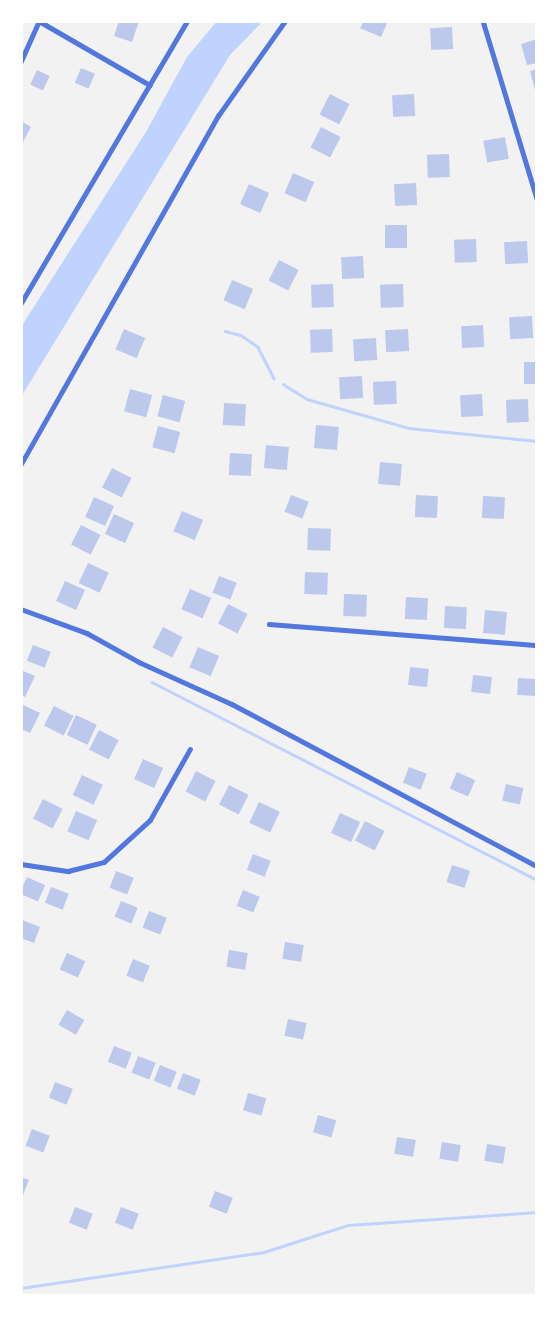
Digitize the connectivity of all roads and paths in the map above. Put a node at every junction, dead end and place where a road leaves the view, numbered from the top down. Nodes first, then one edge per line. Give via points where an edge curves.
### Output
1 (39, 21) edge
2 (187, 21) edge
3 (285, 21) edge
4 (483, 21) edge
5 (21, 61) edge
6 (150, 85) junction
7 (537, 199) edge
8 (21, 303) edge
9 (21, 464) edge
10 (21, 608) edge
11 (269, 624) dead end
12 (537, 645) edge
13 (190, 749) dead end
14 (21, 864) edge
15 (537, 866) edge

1 - 5 street
1 - 6 street
2 - 6 street
3 - 9 street via 218,116
4 - 7 street
6 - 8 street
10 - 15 street via 87,633 232,704
11 - 12 street
13 - 14 street via 150,820 104,862 68,871

